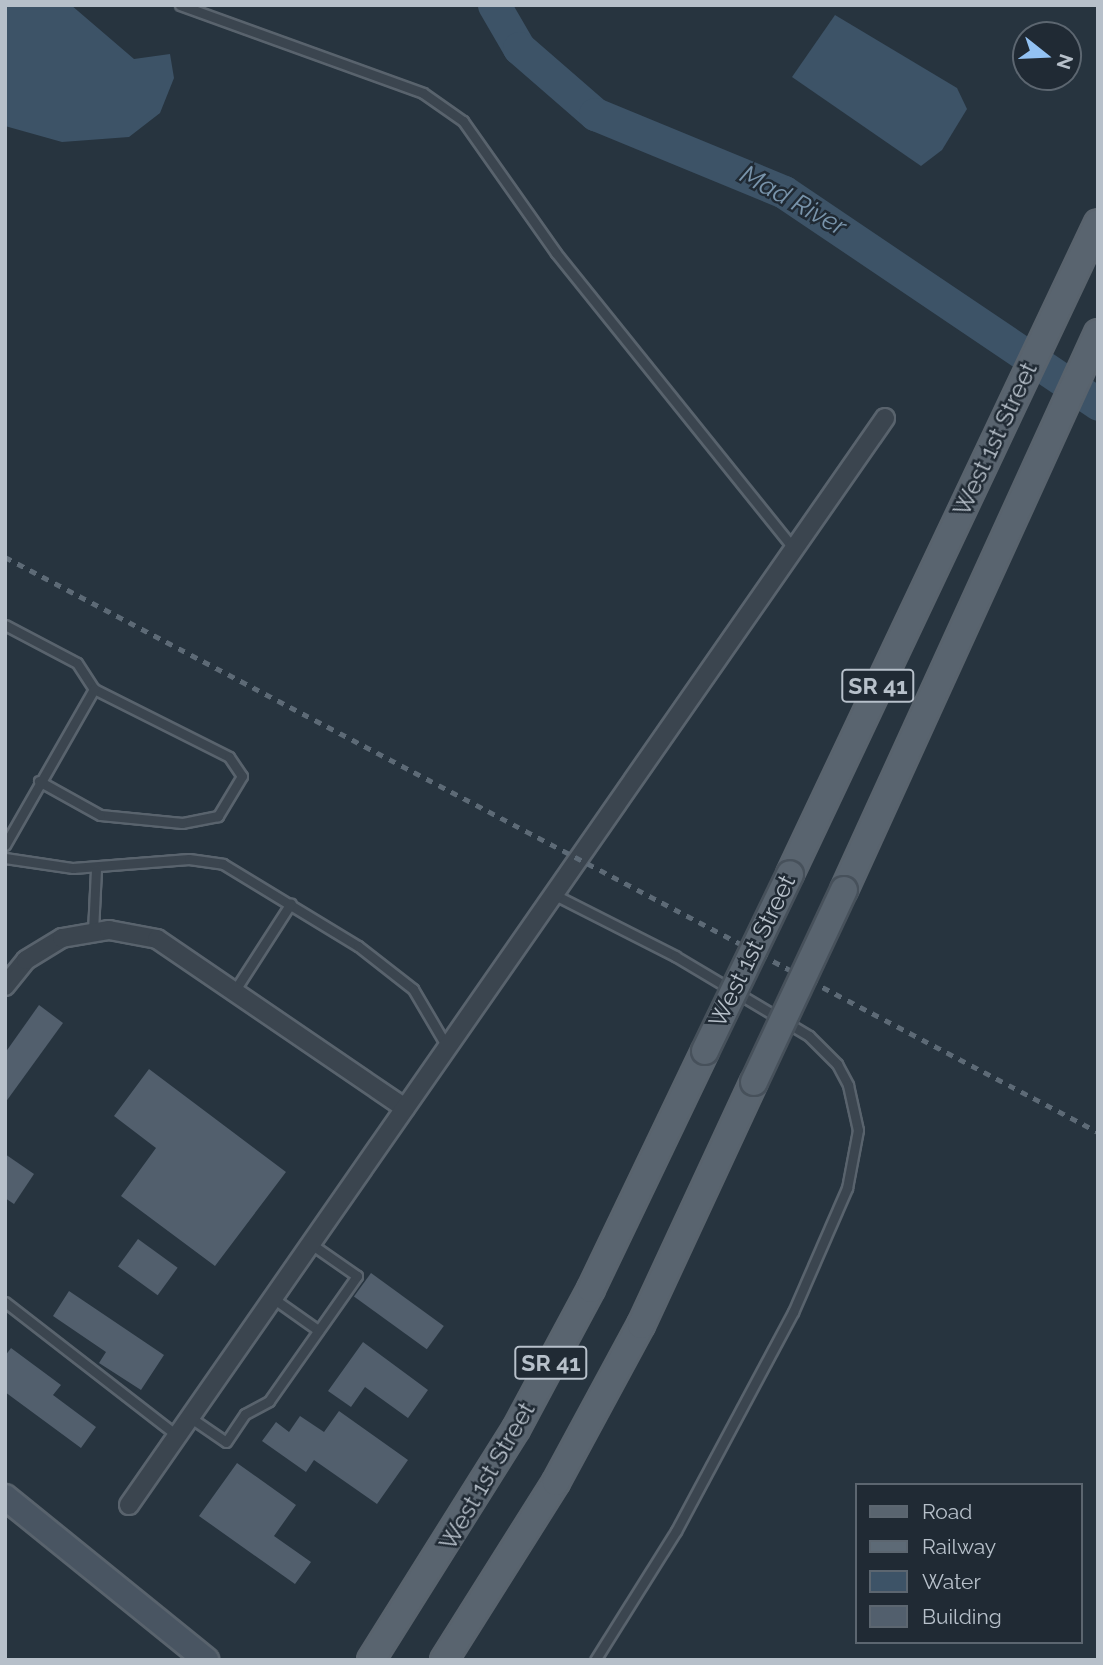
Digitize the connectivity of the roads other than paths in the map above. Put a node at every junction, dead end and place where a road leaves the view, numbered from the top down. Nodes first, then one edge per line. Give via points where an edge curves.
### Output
1 (180, 5) edge
2 (1098, 223) edge
3 (1098, 332) edge
4 (885, 418) dead end
5 (795, 550) junction
6 (5, 625) edge
7 (93, 689) junction
8 (39, 781) junction
9 (5, 845) edge
10 (5, 858) edge
11 (96, 869) junction
12 (555, 895) junction
13 (291, 904) junction
14 (93, 931) junction
15 (5, 986) edge
16 (235, 990) junction
17 (448, 1049) junction
18 (405, 1108) junction
19 (311, 1244) junction
20 (274, 1299) junction
21 (5, 1302) edge
22 (318, 1331) junction
23 (191, 1418) junction
24 (178, 1436) junction
25 (5, 1497) edge
26 (129, 1505) dead end
27 (206, 1660) edge
28 (371, 1660) edge
29 (444, 1660) edge
30 (595, 1660) edge

1 - 5 lane via 423,93 463,121 556,253
2 - 28 main road, West 1st Street / SR 41, bridge via 591,1289 516,1429
3 - 29 main road, West 1st Street / SR 41, bridge via 1009,534 628,1349 542,1506
4 - 5 street
5 - 12 street
6 - 7 lane via 77,663
7 - 8 lane
7 - 8 lane via 229,757 242,768 236,786 218,816 182,823 100,815
8 - 9 lane
10 - 11 lane
11 - 13 lane via 189,859 223,864
11 - 14 lane
12 - 17 street
12 - 30 lane via 675,956 809,1036 848,1084 859,1130 847,1188 793,1312 676,1531
13 - 16 lane
13 - 17 lane via 412,989
14 - 15 street via 44,947
14 - 16 street via 157,939
16 - 18 street
17 - 18 street
18 - 19 street
19 - 20 street
19 - 22 lane via 356,1276
20 - 22 lane
20 - 23 street
21 - 24 lane
22 - 23 lane via 269,1401 245,1414 226,1442
23 - 24 street
24 - 26 street
25 - 27 main road

